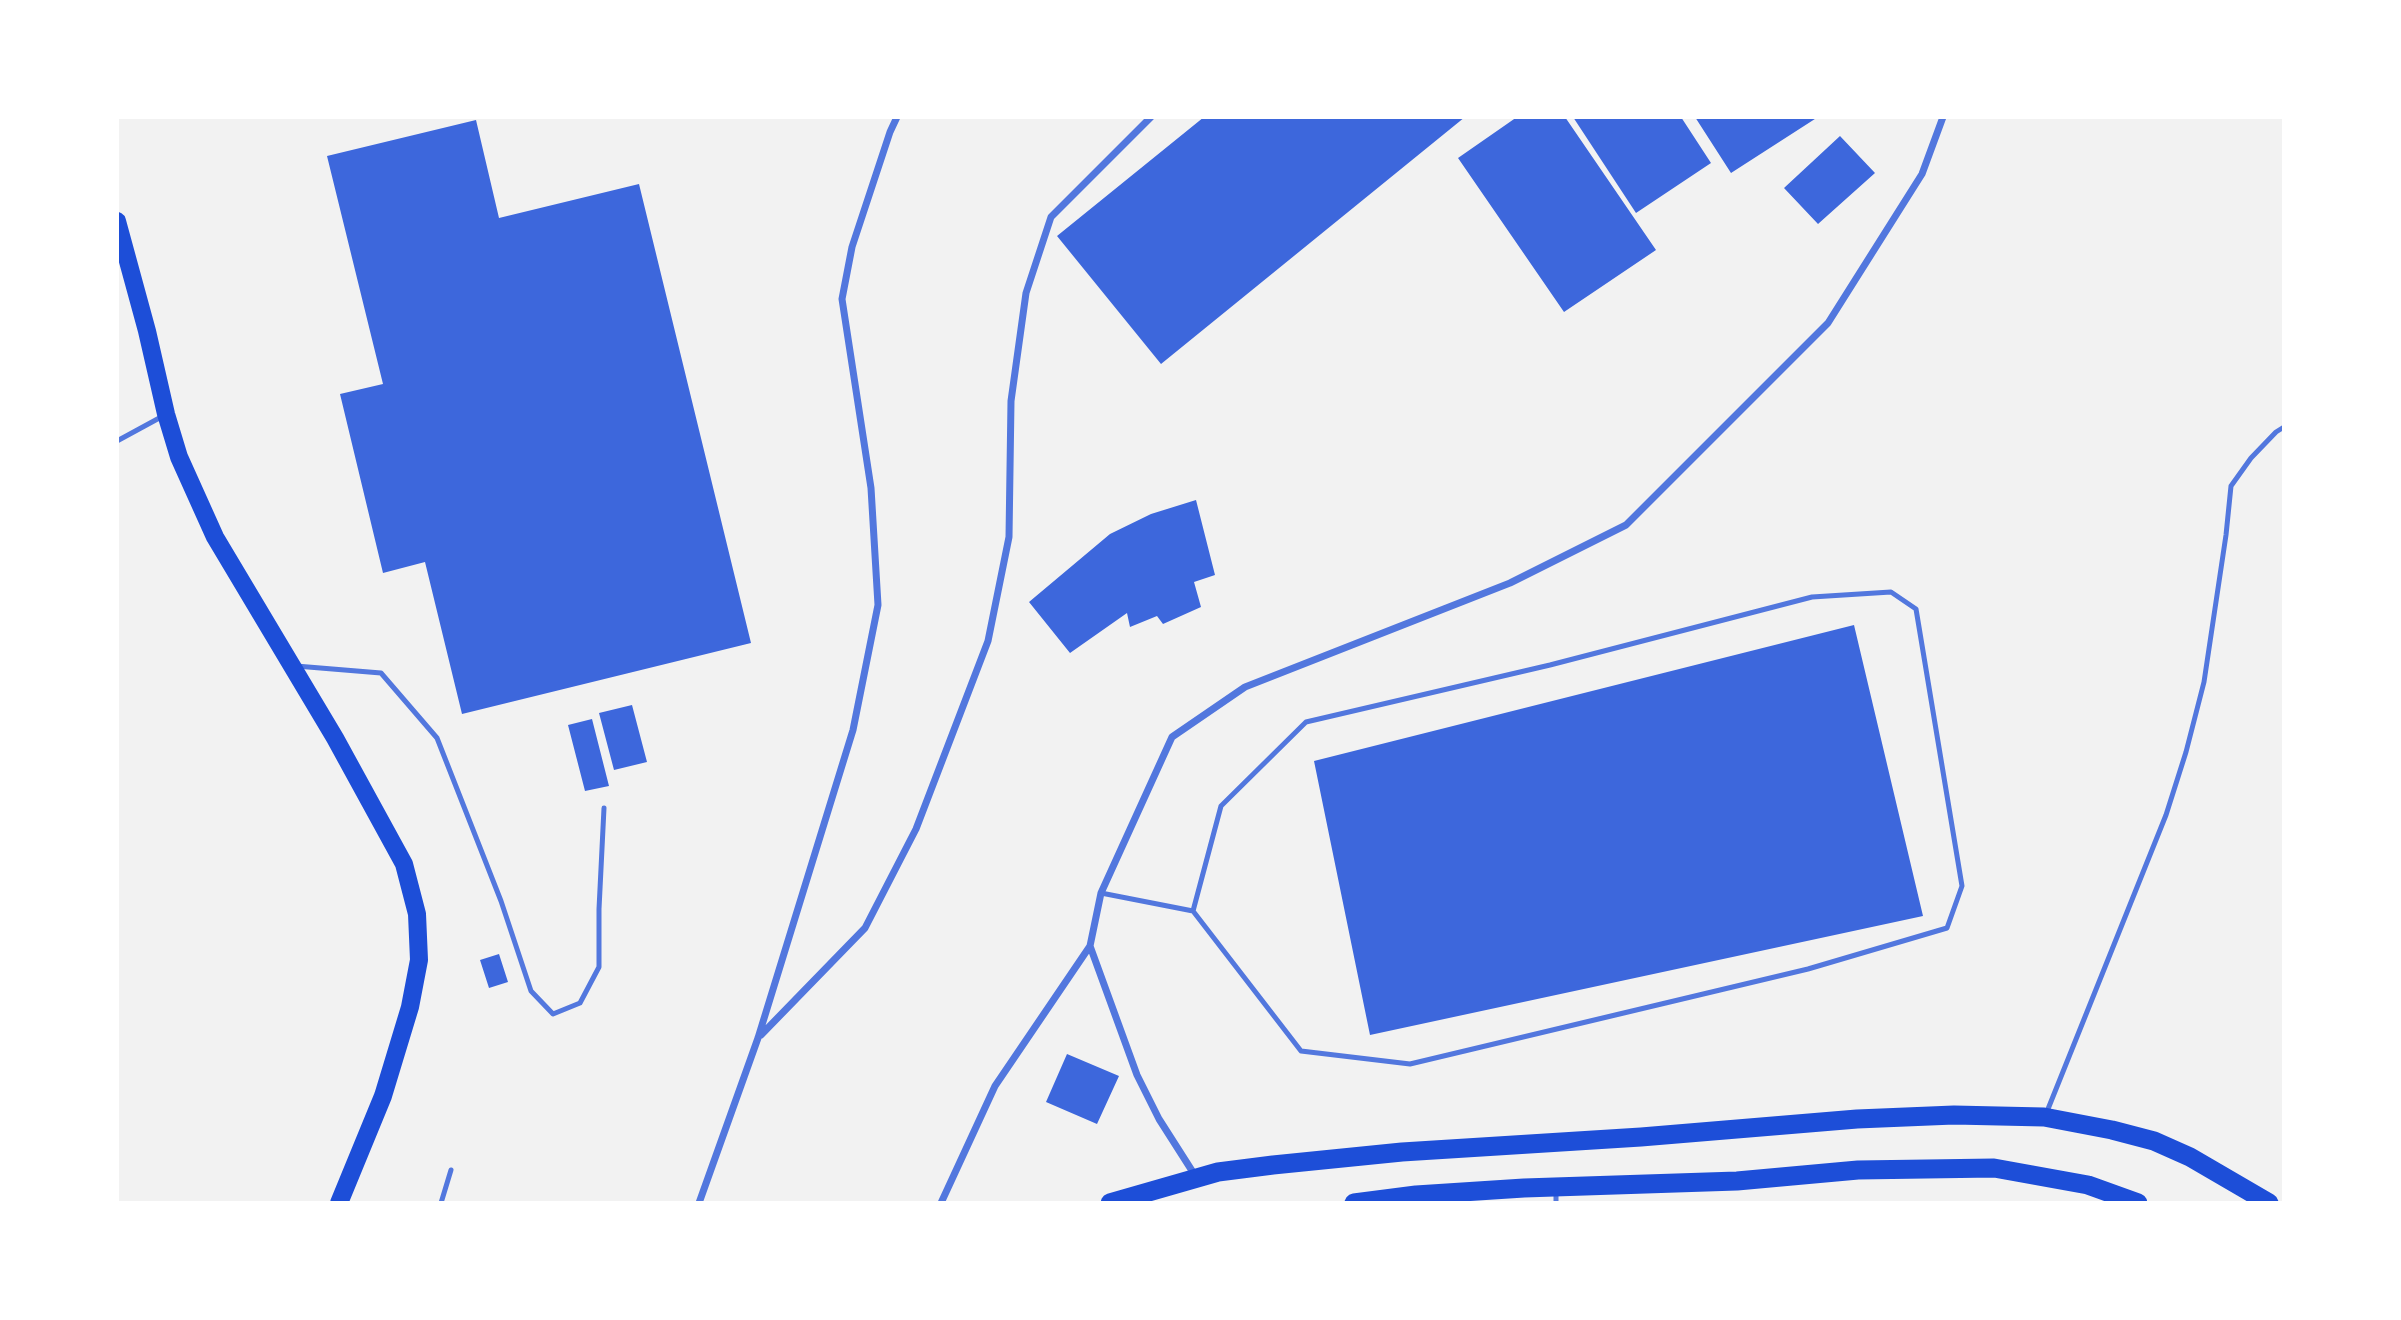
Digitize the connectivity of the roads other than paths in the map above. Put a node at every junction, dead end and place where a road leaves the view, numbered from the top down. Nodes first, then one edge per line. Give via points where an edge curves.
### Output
1 (897, 117) edge
2 (1151, 117) edge
3 (1942, 117) edge
4 (117, 221) edge
5 (166, 414) junction
6 (2284, 427) edge
7 (117, 441) edge
8 (293, 666) junction
9 (604, 808) dead end
10 (1101, 892) junction
11 (1193, 911) junction
12 (1090, 946) junction
13 (758, 1038) junction
14 (2045, 1117) junction
15 (451, 1170) dead end
16 (1198, 1179) junction
17 (1556, 1196) edge
18 (339, 1203) edge
19 (441, 1203) edge
20 (699, 1203) edge
21 (941, 1203) edge
22 (1110, 1203) edge
23 (1354, 1203) edge
24 (2138, 1203) edge
25 (2269, 1203) edge

1 - 13 street via 852,247 842,299 871,488 878,605 853,730
2 - 13 street via 1051,217 1026,293 1012,401 1009,537 988,641 916,829 865,928
3 - 10 street via 1922,174 1828,323 1626,525 1510,583 1245,687 1172,737
4 - 5 main road
5 - 7 lane
5 - 8 main road via 178,457 215,537
6 - 14 lane via 2251,458 2231,486 2204,682 2186,752 2166,815
8 - 9 lane via 381,673 437,738 531,991 553,1014 580,1003 598,967
8 - 18 main road via 404,864 417,914 419,960 410,1007 383,1096
10 - 11 lane
10 - 12 street
11 - 11 lane via 1301,1051 1409,1063 1808,969 1947,928 1962,886 1916,609 1891,592 1812,597 1306,722 1221,806
12 - 16 street via 1137,1075
12 - 21 street via 995,1086
13 - 20 street
14 - 16 highway via 1857,1119 1402,1152 1245,1168
14 - 25 highway via 2154,1141
15 - 19 lane
16 - 22 highway
17 - 23 highway via 1522,1191
17 - 24 highway via 1858,1170 1994,1168 2088,1185

